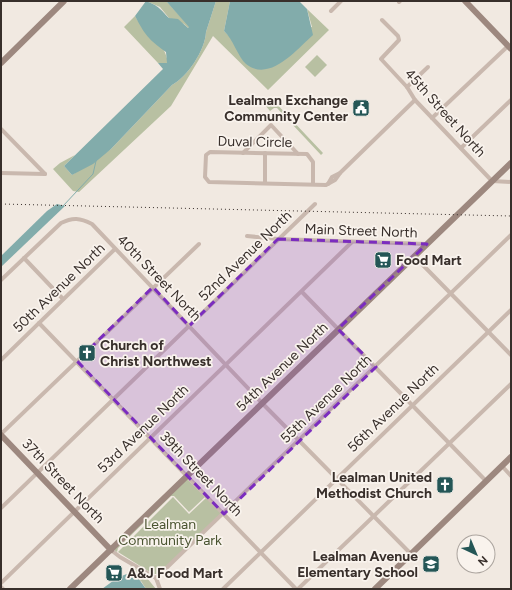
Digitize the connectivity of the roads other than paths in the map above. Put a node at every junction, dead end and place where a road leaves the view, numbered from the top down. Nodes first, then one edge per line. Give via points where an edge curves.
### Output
1 (64, 1) edge
2 (342, 1) edge
3 (465, 1) edge
4 (331, 11) dead end
5 (382, 20) dead end
6 (509, 48) edge
7 (1, 63) edge
8 (428, 67) dead end
9 (407, 87) junction
10 (415, 100) junction
11 (511, 100) edge
12 (432, 118) junction
13 (1, 129) edge
14 (461, 148) junction
15 (243, 153) junction
16 (265, 153) junction
17 (298, 154) junction
18 (511, 163) edge
19 (1, 173) edge
20 (492, 181) junction
21 (511, 182) edge
22 (265, 183) junction
23 (313, 184) junction
24 (314, 204) dead end
25 (511, 235) edge
26 (247, 236) dead end
27 (278, 239) junction
28 (352, 242) junction
29 (198, 244) dead end
30 (427, 244) junction
31 (115, 249) junction
32 (414, 256) junction
33 (24, 258) junction
34 (1, 280) edge
35 (153, 287) junction
36 (302, 292) junction
37 (451, 293) junction
38 (63, 299) junction
39 (511, 310) edge
40 (39, 323) junction
41 (189, 326) junction
42 (338, 329) junction
43 (489, 332) junction
44 (511, 355) edge
45 (1, 360) edge
46 (77, 361) junction
47 (226, 364) junction
48 (376, 367) junction
49 (511, 384) edge
50 (113, 399) junction
51 (262, 403) junction
52 (412, 405) junction
53 (1, 434) edge
54 (150, 437) junction
55 (299, 441) junction
56 (450, 443) junction
57 (511, 457) edge
58 (502, 466) junction
59 (38, 472) junction
60 (187, 476) junction
61 (511, 476) edge
62 (335, 478) junction
63 (486, 480) junction
64 (1, 508) edge
65 (75, 511) junction
66 (224, 514) junction
67 (373, 516) junction
68 (111, 550) junction
69 (260, 552) junction
70 (411, 554) junction
71 (156, 578) junction
72 (1, 583) edge
73 (71, 589) edge
74 (160, 589) edge
75 (223, 589) edge
76 (297, 589) edge
77 (375, 589) edge

1 - 7 main road
2 - 4 street
3 - 6 main road
5 - 9 street, 45th Street North via 399,40 381,59
6 - 12 street
8 - 9 street
9 - 10 street, 45th Street North
10 - 12 street, 45th Street North
10 - 23 street, Duval Circle via 335,180 327,184
11 - 14 street
12 - 14 street, 45th Street North
13 - 19 street via 45,174
14 - 20 street, 45th Street North
15 - 16 street, Duval Circle
15 - 17 street via 272,125
15 - 22 street, Duval Circle via 207,153 207,181
16 - 17 street, Duval Circle
16 - 22 street
17 - 23 street, Duval Circle via 309,155 313,159
18 - 20 main road, 54th Avenue North
20 - 21 street
20 - 30 main road, 54th Avenue North
22 - 23 street, Duval Circle
24 - 27 street, 52nd Avenue North
25 - 37 street, 55th Avenue North
26 - 27 street, Main Street North
27 - 28 street, Main Street North
27 - 41 street, 52nd Avenue North
28 - 30 street, Main Street North
28 - 36 street, 53rd Avenue North
29 - 35 street
30 - 32 main road, 54th Avenue North
31 - 33 street, 40th Street North via 92,224 72,217 61,223
31 - 35 street, 40th Street North
31 - 38 street, 50th Avenue North
32 - 37 street
32 - 42 main road, 54th Avenue North
33 - 34 street
33 - 38 street
35 - 41 street, 40th Street North
35 - 46 street
36 - 42 street
36 - 47 street, 53rd Avenue North
37 - 43 street
37 - 48 street, 55th Avenue North
38 - 40 street, 50th Avenue North
39 - 43 street, 56th Avenue North
40 - 45 street, 50th Avenue North
40 - 46 street, 39th Street North
41 - 47 street, 40th Street North
41 - 50 street, 52nd Avenue North
42 - 48 street
42 - 51 main road, 54th Avenue North
43 - 44 street
43 - 52 street, 56th Avenue North
46 - 50 street, 39th Street North
46 - 53 street
47 - 51 street, 40th Street North
47 - 54 street, 53rd Avenue North
48 - 52 street
48 - 55 street, 55th Avenue North
49 - 56 street
50 - 54 street, 39th Street North
50 - 59 street, 52nd Avenue North
51 - 55 street, 40th Street North
51 - 60 main road, 54th Avenue North
52 - 56 street
52 - 62 street, 56th Avenue North
53 - 59 main road, 37th Street North
54 - 60 street, 39th Street North
54 - 65 street, 53rd Avenue North
55 - 62 street, 40th Street North
55 - 66 street, 55th Avenue North
56 - 63 street
56 - 67 street
57 - 58 main road
58 - 61 street
58 - 63 main road
59 - 64 street, 52nd Avenue North
59 - 65 main road, 37th Street North
60 - 66 street, 39th Street North
60 - 68 main road, 54th Avenue North
62 - 67 street, 40th Street North
62 - 69 street, 56th Avenue North
63 - 70 main road
65 - 68 main road, 37th Street North
65 - 72 street, 53rd Avenue North
66 - 69 street, 39th Street North
66 - 71 street, 55th Avenue North
67 - 70 street, 40th Street North
67 - 76 street
68 - 71 street, 37th Street North
68 - 73 main road, 54th Avenue North
69 - 75 street, 56th Avenue North
69 - 76 street, 39th Street North
70 - 77 main road
71 - 74 street

